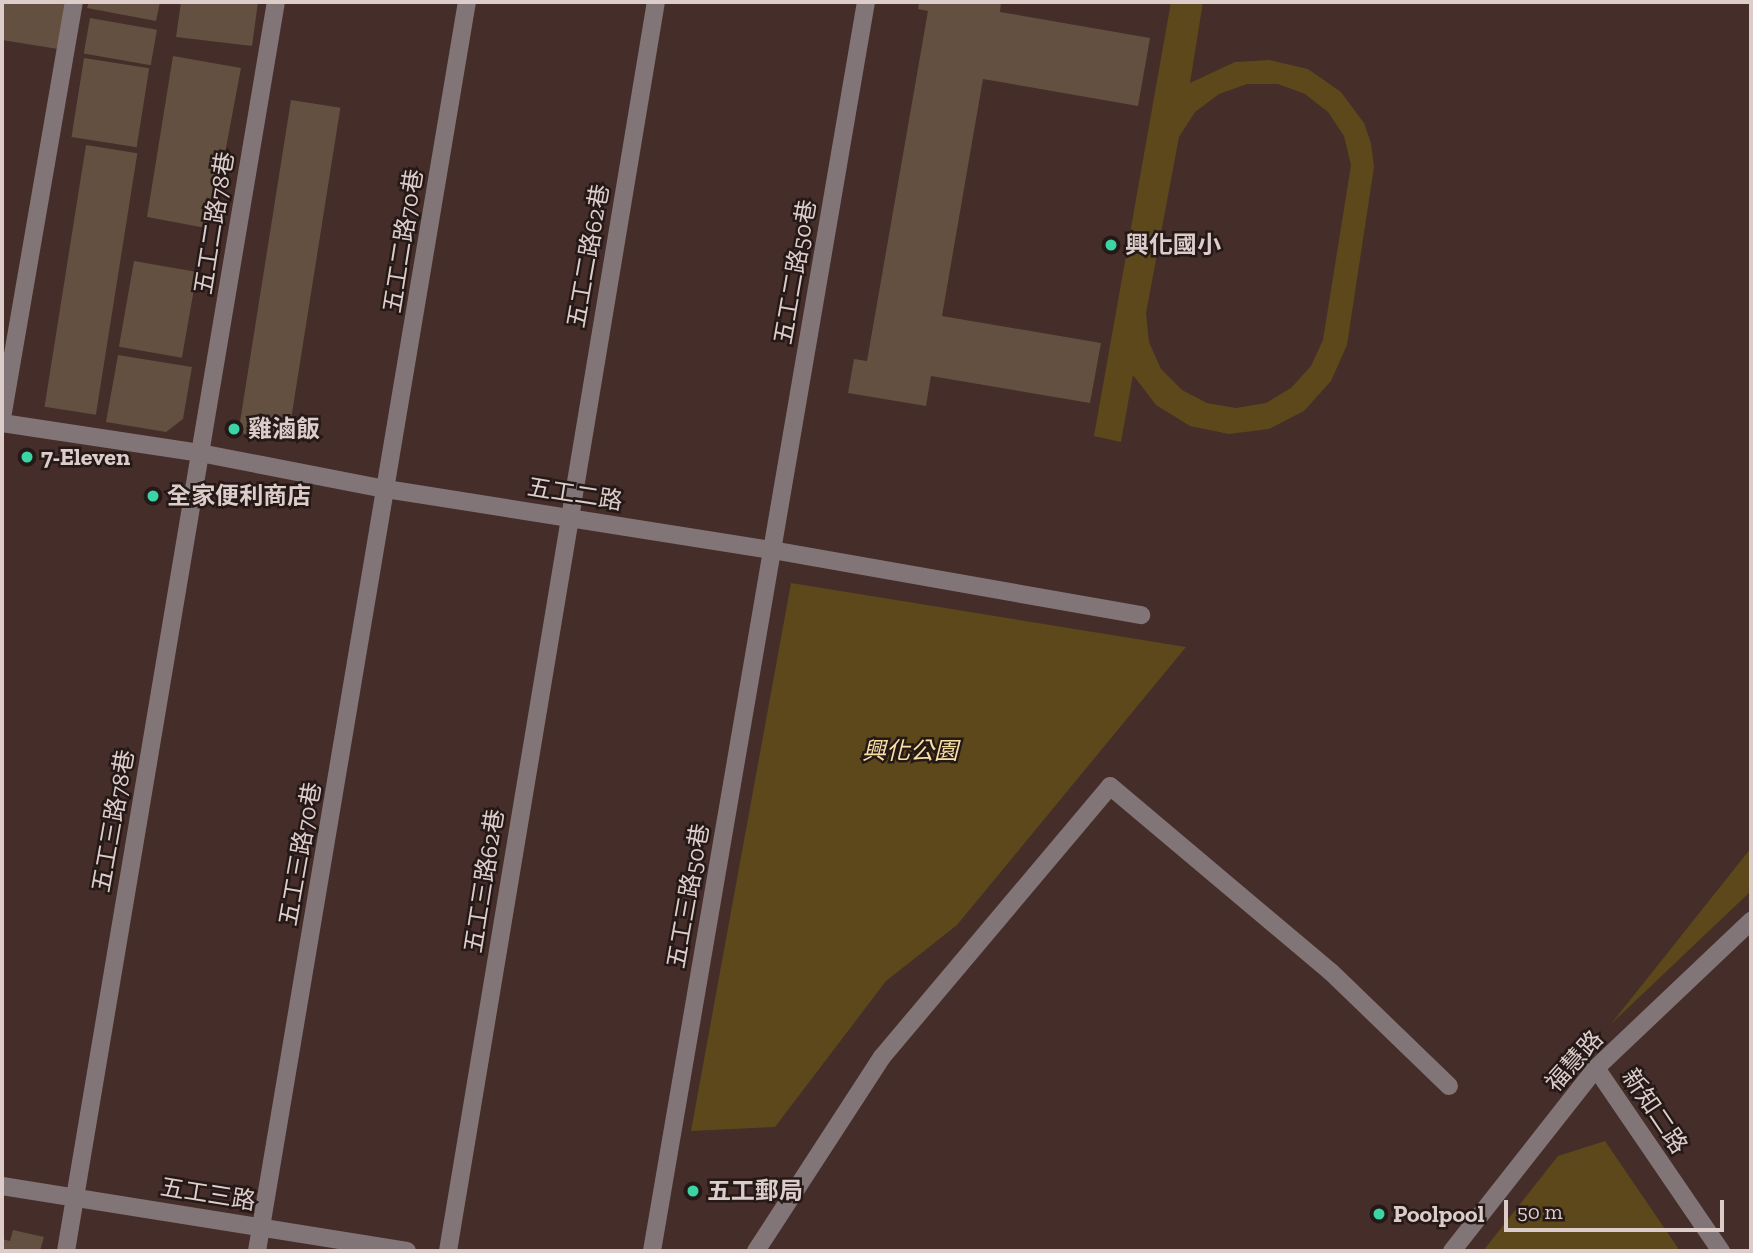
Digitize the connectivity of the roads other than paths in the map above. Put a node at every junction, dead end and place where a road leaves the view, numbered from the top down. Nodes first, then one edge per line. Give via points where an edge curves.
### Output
1 (74, 2) edge
2 (276, 2) edge
3 (467, 2) edge
4 (656, 2) edge
5 (866, 2) edge
6 (2, 418) edge
7 (2, 423) edge
8 (200, 453) junction
9 (386, 489) junction
10 (568, 518) junction
11 (772, 550) junction
12 (1141, 615) dead end
13 (1751, 921) edge
14 (1596, 1068) junction
15 (1449, 1086) dead end
16 (2, 1186) edge
17 (75, 1198) junction
18 (261, 1227) junction
19 (66, 1251) edge
20 (257, 1251) edge
21 (407, 1251) edge
22 (448, 1251) edge
23 (652, 1251) edge
24 (756, 1251) edge
25 (1452, 1251) edge
26 (1721, 1251) edge

1 - 6 street
2 - 8 street, 五工二路78巷
3 - 9 street, 五工二路70巷
4 - 10 street, 五工二路62巷
5 - 11 street, 五工二路50巷
7 - 8 street, 五工二路
8 - 9 street, 五工二路
8 - 17 street, 五工三路78巷
9 - 10 street, 五工二路
9 - 18 street, 五工三路70巷
10 - 11 street, 五工二路
10 - 22 street, 五工三路62巷
11 - 12 street, 五工二路
11 - 23 street, 五工三路50巷
13 - 14 street, 福慧路
14 - 25 street, 福慧路
14 - 26 street, 新知二路
15 - 24 street via 1331,972 1110,786 882,1057
16 - 17 street, 五工三路
17 - 18 street, 五工三路
17 - 19 street, 五工三路78巷
18 - 20 street, 五工三路70巷
18 - 21 street, 五工三路

